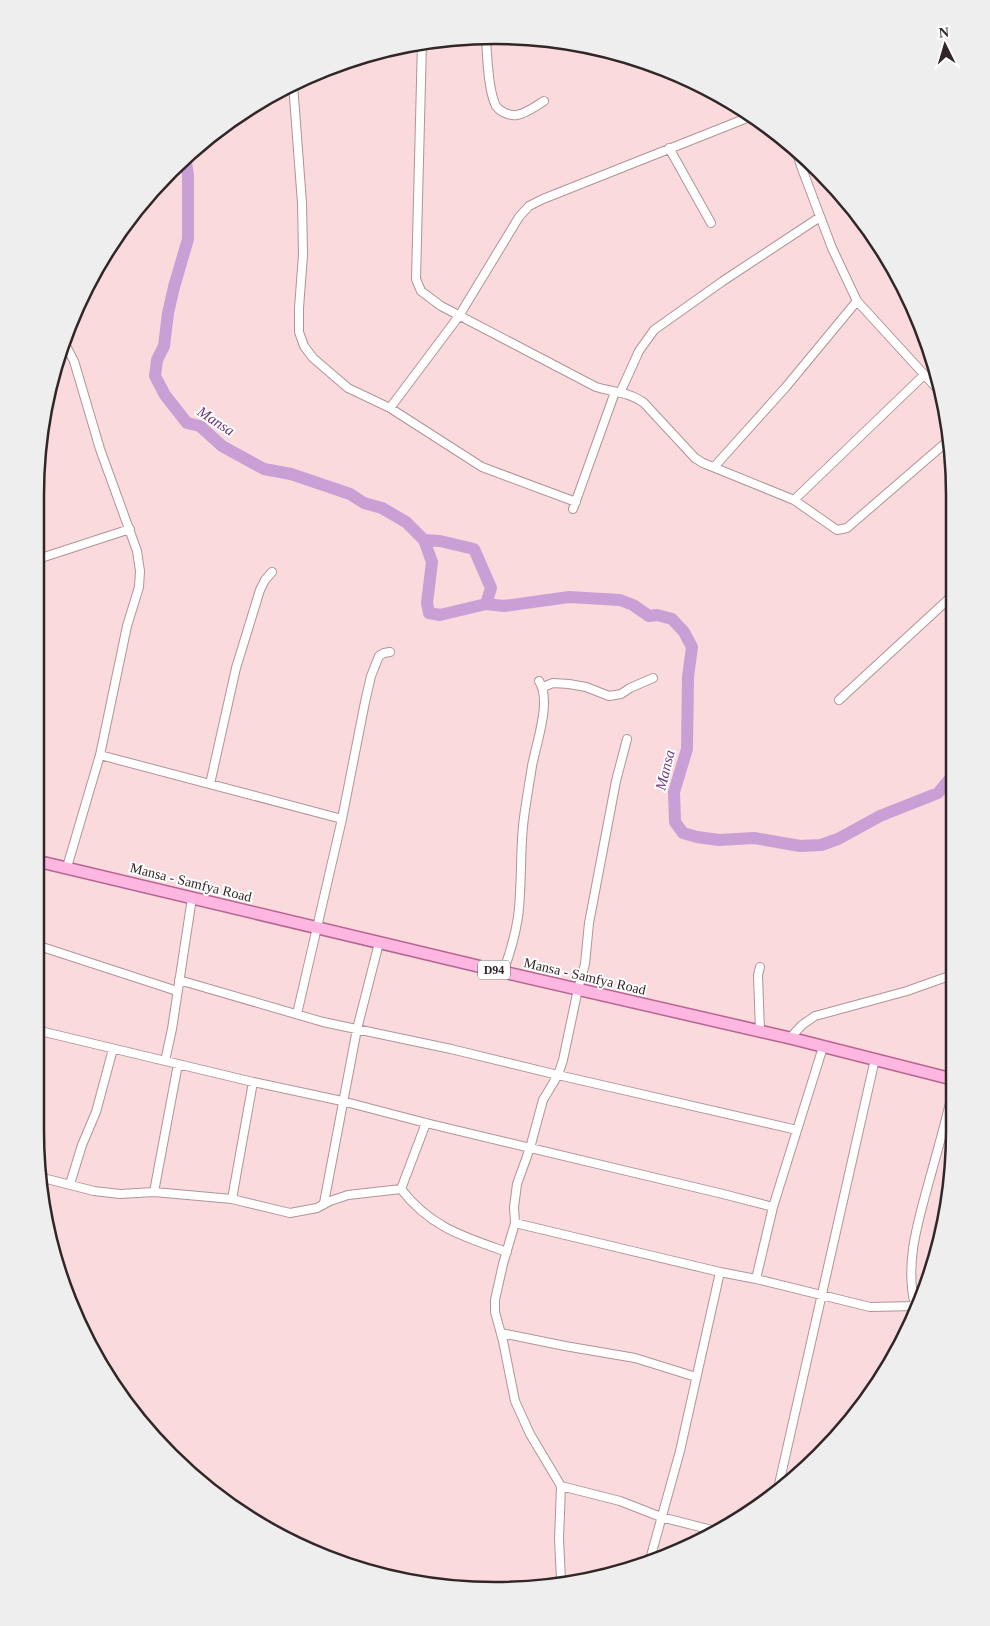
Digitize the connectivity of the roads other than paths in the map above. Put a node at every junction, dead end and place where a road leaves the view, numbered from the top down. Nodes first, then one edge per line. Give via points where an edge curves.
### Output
1 (487, 44) edge
2 (422, 50) edge
3 (293, 91) edge
4 (544, 101) dead end
5 (744, 119) edge
6 (669, 148) junction
7 (800, 163) edge
8 (801, 166) joint
9 (820, 217) junction
10 (711, 223) dead end
11 (857, 301) junction
12 (459, 316) junction
13 (68, 350) edge
14 (924, 375) junction
15 (932, 384) edge
16 (617, 392) junction
17 (390, 408) junction
18 (943, 446) edge
19 (714, 467) junction
20 (794, 500) junction
21 (130, 529) junction
22 (44, 557) edge
23 (272, 572) dead end
24 (946, 602) edge
25 (390, 652) dead end
26 (653, 678) dead end
27 (839, 700) dead end
28 (627, 739) dead end
29 (100, 755) junction
30 (210, 784) junction
31 (342, 819) junction
32 (44, 863) edge
33 (67, 867) junction
34 (192, 898) junction
35 (317, 928) junction
36 (380, 943) junction
37 (44, 948) edge
38 (760, 967) dead end
39 (504, 972) junction
40 (946, 977) edge
41 (179, 980) junction
42 (578, 989) junction
43 (177, 991) junction
44 (297, 1014) junction
45 (357, 1029) junction
46 (44, 1032) edge
47 (760, 1032) junction
48 (790, 1038) junction
49 (823, 1047) junction
50 (113, 1049) junction
51 (875, 1059) junction
52 (165, 1062) junction
53 (178, 1064) junction
54 (558, 1075) junction
55 (946, 1077) edge
56 (254, 1082) junction
57 (342, 1101) junction
58 (946, 1121) edge
59 (426, 1123) junction
60 (797, 1130) junction
61 (530, 1148) junction
62 (47, 1179) edge
63 (70, 1184) junction
64 (401, 1189) junction
65 (154, 1192) junction
66 (232, 1199) junction
67 (324, 1203) junction
68 (773, 1207) junction
69 (515, 1223) junction
70 (507, 1252) junction
71 (720, 1272) junction
72 (756, 1279) junction
73 (821, 1294) junction
74 (914, 1298) edge
75 (911, 1307) edge
76 (501, 1332) junction
77 (696, 1377) junction
78 (780, 1481) edge
79 (560, 1486) junction
80 (662, 1517) junction
81 (708, 1529) edge
82 (652, 1554) edge
83 (561, 1577) edge

1 - 4 street via 492,93 497,107 515,115
2 - 12 street via 416,279 421,291
3 - 17 street via 303,255 299,332 313,358 348,388
5 - 6 street
6 - 10 street
6 - 12 street via 530,206 519,217
7 - 8 street
8 - 9 street
9 - 11 street
9 - 16 street via 654,330
11 - 14 street
11 - 19 street
12 - 16 street via 596,386
12 - 17 street
13 - 21 street
14 - 15 street
14 - 20 street
16 - 17 street via 574,505 482,467
16 - 19 street via 644,402 695,458
18 - 20 street via 847,528 837,530
19 - 20 street
21 - 22 street
21 - 29 street via 137,551 139,587 127,626
23 - 30 street via 260,590 241,650
24 - 27 street
25 - 31 street via 379,656 371,676
26 - 39 street via 621,694 609,696 586,687 541,684 542,724 523,827 518,916
28 - 42 street via 616,781
29 - 30 street
29 - 33 street
30 - 31 street
31 - 35 street
32 - 33 main road, Mansa - Samfya Road / D94
33 - 34 main road, Mansa - Samfya Road / D94
34 - 35 main road, Mansa - Samfya Road / D94
34 - 41 street
35 - 36 main road, Mansa - Samfya Road / D94
35 - 44 street
36 - 39 main road, Mansa - Samfya Road / D94
36 - 45 street
37 - 43 street
38 - 47 street
39 - 42 main road, Mansa - Samfya Road / D94
40 - 48 street via 815,1016
41 - 43 street
41 - 44 street
42 - 47 main road, Mansa - Samfya Road / D94
42 - 54 street
43 - 52 street
44 - 45 street
45 - 54 street
45 - 57 street
46 - 50 street
47 - 48 main road, Mansa - Samfya Road / D94
48 - 49 main road, Mansa - Samfya Road / D94
49 - 51 main road, Mansa - Samfya Road / D94
49 - 60 street
50 - 52 street
50 - 63 street via 96,1112
51 - 55 main road, Mansa - Samfya Road / D94
51 - 73 street
52 - 53 street
53 - 56 street
53 - 65 street
54 - 60 street
54 - 61 street via 543,1100
56 - 57 street
56 - 66 street
57 - 59 street
57 - 67 street
58 - 74 street via 911,1258
59 - 61 street
59 - 64 street
60 - 68 street
61 - 68 street
61 - 69 street via 517,1184
62 - 63 street
63 - 65 street via 120,1194
64 - 67 street via 348,1194
64 - 70 street via 408,1199 438,1223 457,1234
65 - 66 street
66 - 67 street via 290,1213 317,1208
68 - 72 street
69 - 70 street
69 - 71 street
70 - 76 street via 495,1300
71 - 72 street
71 - 77 street
72 - 73 street
73 - 75 street via 870,1307
73 - 78 street
76 - 77 street via 620,1355
76 - 79 street via 518,1412
77 - 80 street
79 - 80 street
79 - 83 street
80 - 81 street
80 - 82 street

